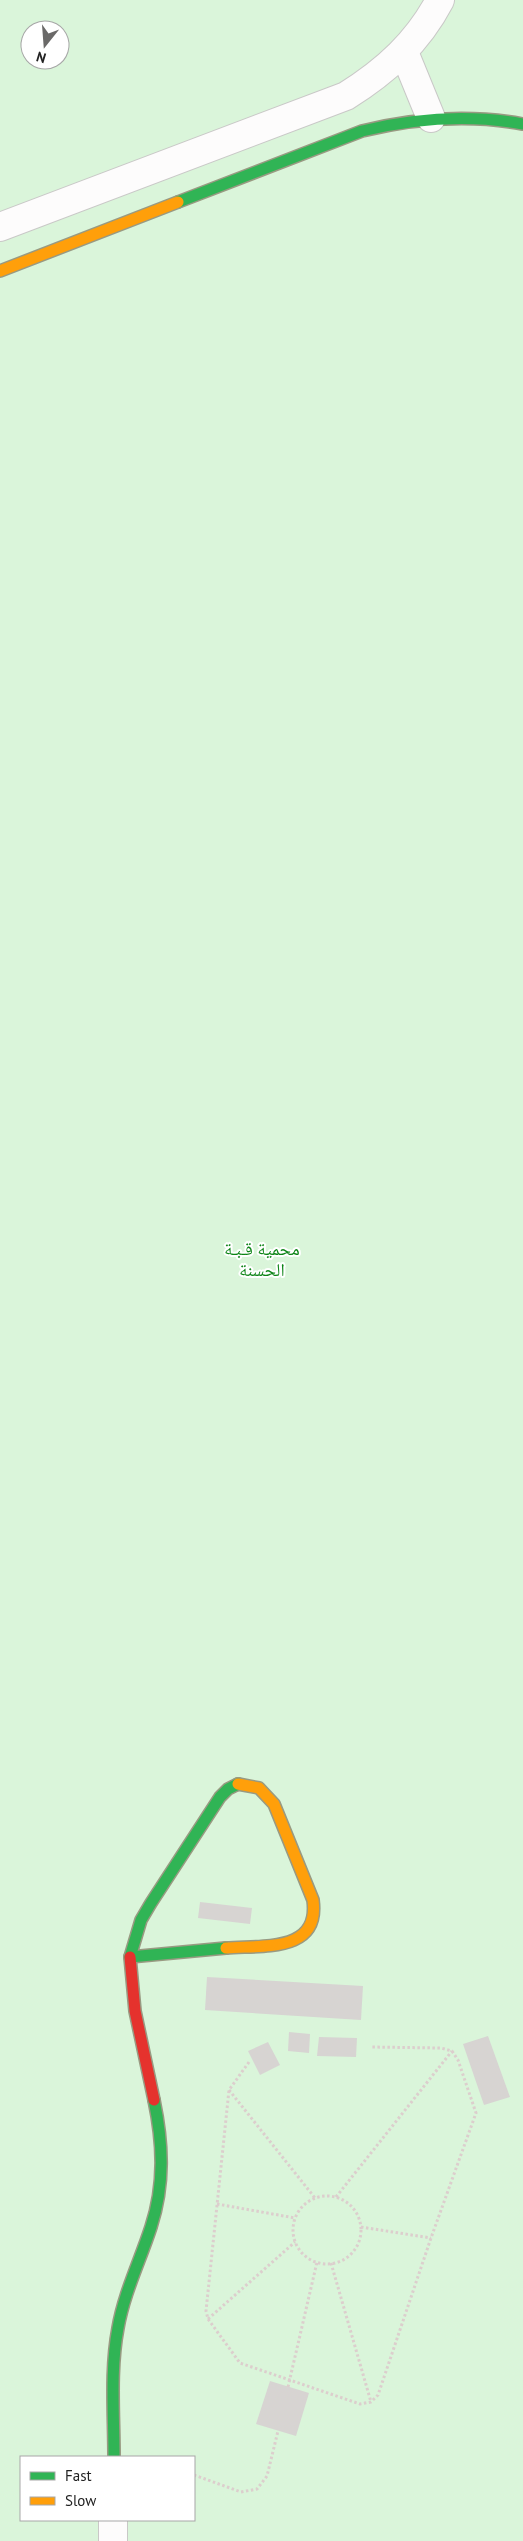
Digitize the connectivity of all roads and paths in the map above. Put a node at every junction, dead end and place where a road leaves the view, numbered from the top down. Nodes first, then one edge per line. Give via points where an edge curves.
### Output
1 (440, 0) edge
2 (404, 52) junction
3 (432, 118) junction
4 (523, 124) edge
5 (0, 227) edge
6 (0, 271) edge
7 (130, 1957) junction
8 (370, 2047) dead end
9 (452, 2050) junction
10 (249, 2062) dead end
11 (229, 2090) junction
12 (336, 2197) junction
13 (315, 2198) junction
14 (218, 2204) junction
15 (295, 2218) junction
16 (361, 2227) junction
17 (431, 2238) junction
18 (295, 2242) junction
19 (317, 2262) junction
20 (331, 2263) junction
21 (208, 2319) junction
22 (290, 2381) junction
23 (288, 2387) dead end
24 (371, 2402) junction
25 (278, 2431) dead end
26 (114, 2456) edge
27 (195, 2475) edge
28 (113, 2521) edge
29 (113, 2541) edge

1 - 2 street via 428,22
2 - 3 street
2 - 5 street via 346,96
3 - 4 street via 467,116
3 - 6 street via 362,131
7 - 7 street via 141,1920 220,1796 238,1784 260,1787 274,1804 312,1900 314,1922 309,1931 291,1942
7 - 26 street via 132,1995 158,2125 162,2173 154,2220 117,2334
8 - 9 path
9 - 12 path
9 - 17 path via 476,2113
10 - 11 path
11 - 13 path
11 - 14 path
12 - 13 path
12 - 16 path via 354,2208
13 - 15 path via 306,2203
14 - 15 path
14 - 21 path via 206,2311
15 - 18 path
16 - 17 path
16 - 20 path via 360,2240 353,2252 343,2260
17 - 24 path via 378,2396
18 - 19 path via 308,2258
18 - 21 path
19 - 20 path
19 - 22 path
20 - 24 path
21 - 22 path via 240,2363
22 - 23 path
22 - 24 path via 360,2404
25 - 27 path via 267,2476 257,2489 241,2492
28 - 29 street

